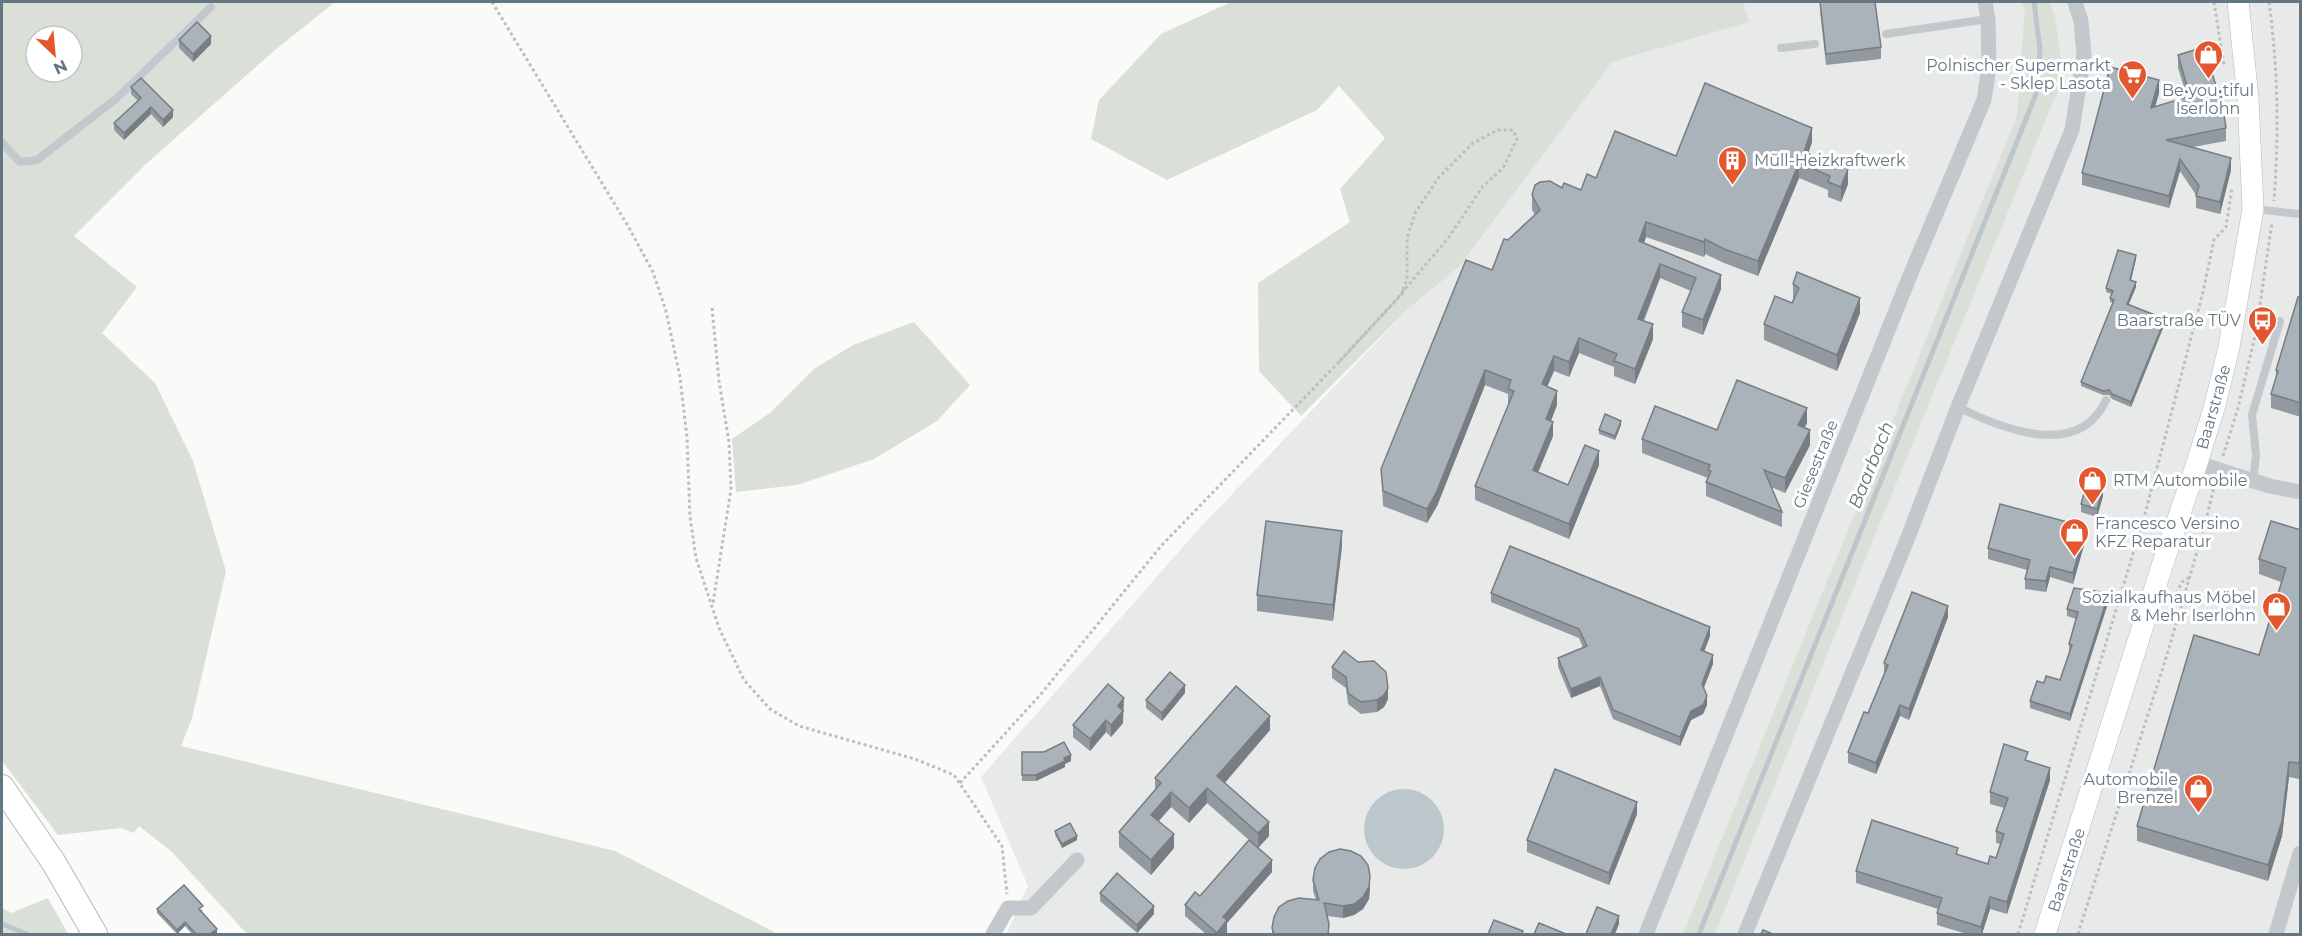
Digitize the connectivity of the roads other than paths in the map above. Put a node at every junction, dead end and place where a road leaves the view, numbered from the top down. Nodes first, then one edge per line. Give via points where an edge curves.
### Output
1 (1985, 2) edge
2 (2075, 2) edge
3 (2241, 2) edge
4 (211, 7) dead end
5 (1988, 19) junction
6 (1886, 33) dead end
7 (1815, 44) dead end
8 (1781, 48) dead end
9 (2, 143) edge
10 (2253, 209) junction
11 (2301, 214) edge
12 (2280, 321) dead end
13 (2106, 400) dead end
14 (1958, 407) junction
15 (2197, 464) junction
16 (2253, 481) junction
17 (2301, 492) edge
18 (2, 787) edge
19 (2301, 854) edge
20 (1077, 860) dead end
21 (91, 926) edge
22 (993, 934) edge
23 (1646, 934) edge
24 (1745, 934) edge
25 (2045, 934) edge
26 (2276, 934) edge

1 - 5 street, Giesestraße
2 - 14 street via 2084,54 2072,130
3 - 10 main road, Baarstraße
4 - 9 lane via 117,98 37,160 20,162
5 - 6 lane
5 - 23 street, Giesestraße via 1989,67 1984,100
7 - 8 lane
10 - 11 lane
10 - 15 main road, Baarstraße via 2229,347
12 - 16 lane via 2252,415 2256,455
13 - 14 lane via 2099,415 2079,430 2054,435 2020,432
14 - 24 street
15 - 16 street
15 - 25 main road, Baarstraße
16 - 17 street
18 - 21 main road
19 - 26 street
20 - 22 street via 1031,908 1008,908

